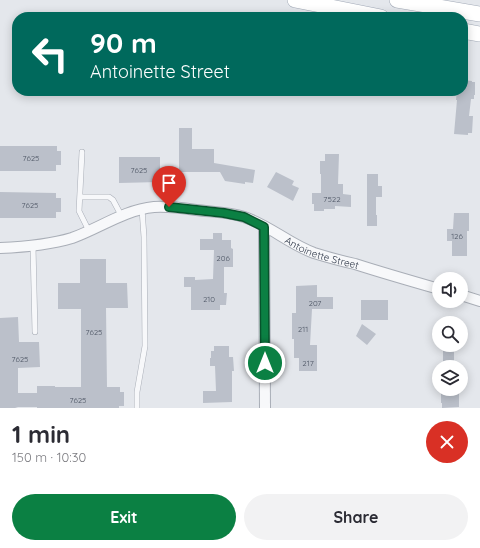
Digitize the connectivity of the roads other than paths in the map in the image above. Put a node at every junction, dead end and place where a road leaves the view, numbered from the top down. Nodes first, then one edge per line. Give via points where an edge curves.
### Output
1 (295, 0) edge
2 (397, 0) edge
3 (356, 12) edge
4 (480, 14) edge
5 (468, 32) edge
6 (480, 34) edge
7 (82, 152) dead end
8 (80, 197) junction
9 (142, 209) junction
10 (121, 215) junction
11 (264, 227) junction
12 (88, 231) junction
13 (33, 246) junction
14 (0, 248) edge
15 (432, 287) edge
16 (468, 297) edge
17 (480, 301) edge
18 (35, 332) dead end
19 (137, 408) edge
20 (265, 408) edge

1 - 3 main road
2 - 4 main road
5 - 6 main road
7 - 8 lane
8 - 10 lane via 109,197
8 - 12 lane via 80,211
9 - 10 street, Antoinette Street
9 - 11 street, Antoinette Street via 169,207 224,213 244,217
9 - 19 lane via 145,346 137,392
10 - 12 street, Antoinette Street
11 - 15 street, Antoinette Street via 313,252
11 - 20 street
12 - 13 street, Antoinette Street via 71,238
13 - 14 street, Antoinette Street
13 - 18 lane
16 - 17 street

